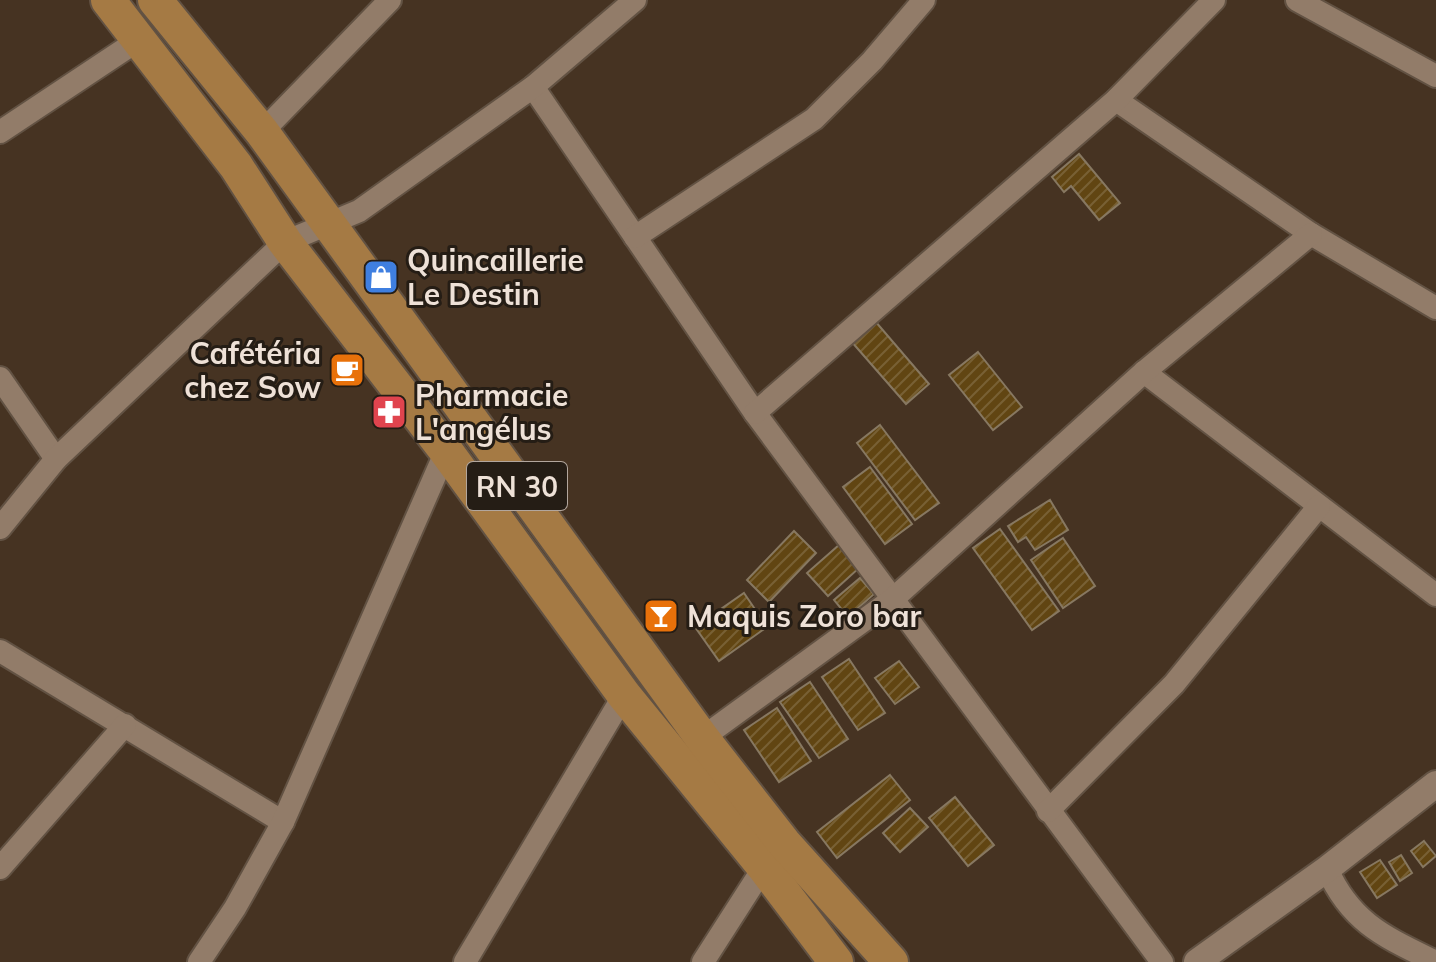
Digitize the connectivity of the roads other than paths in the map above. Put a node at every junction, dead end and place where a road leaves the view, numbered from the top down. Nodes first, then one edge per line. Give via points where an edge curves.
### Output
1 (108, 0) edge
2 (155, 0) edge
3 (390, 0) edge
4 (635, 0) edge
5 (924, 0) edge
6 (1214, 0) edge
7 (1297, 0) edge
8 (140, 39) junction
9 (1436, 76) edge
10 (533, 87) junction
11 (1116, 100) junction
12 (0, 132) edge
13 (262, 132) junction
14 (328, 226) junction
15 (1311, 234) junction
16 (635, 237) junction
17 (285, 242) junction
18 (1436, 308) edge
19 (1144, 372) junction
20 (0, 378) edge
21 (755, 413) junction
22 (446, 451) junction
23 (56, 459) junction
24 (1319, 506) junction
25 (0, 528) edge
26 (1436, 595) edge
27 (893, 599) junction
28 (0, 651) edge
29 (624, 695) junction
30 (125, 725) junction
31 (702, 738) junction
32 (1436, 784) edge
33 (1048, 811) junction
34 (283, 822) junction
35 (764, 867) junction
36 (0, 868) edge
37 (1327, 869) junction
38 (199, 962) edge
39 (465, 962) edge
40 (703, 962) edge
41 (836, 962) edge
42 (891, 962) edge
43 (1162, 962) edge
44 (1197, 962) edge
45 (1436, 962) edge

1 - 8 main road, RN 30 / RN 30
2 - 13 main road, RN 30
3 - 13 street
4 - 10 street
5 - 16 street via 814,119
6 - 11 street
7 - 9 street
8 - 12 street
8 - 17 main road, RN 30 / RN 30 via 236,166
10 - 14 street via 359,211
10 - 16 street
11 - 15 street
11 - 21 street
13 - 14 main road, RN 30
14 - 17 street
14 - 31 main road, RN 30
15 - 18 street
15 - 19 street
16 - 21 street
17 - 22 main road, RN 30 / RN 30
17 - 23 street
19 - 24 street
19 - 27 street
20 - 23 street
21 - 27 street
22 - 29 main road, RN 30 / RN 30
22 - 34 street
23 - 25 street
24 - 26 street
24 - 33 street via 1174,684
27 - 31 street
27 - 33 street
28 - 30 street
29 - 35 main road, RN 30 / RN 30
29 - 39 street
30 - 34 street
30 - 36 street
31 - 42 main road, RN 30 via 784,843
32 - 37 street
33 - 43 street
34 - 38 street
35 - 40 street
35 - 41 main road, RN 30 / RN 30
37 - 44 street
37 - 45 street via 1338,894 1358,916 1385,937

